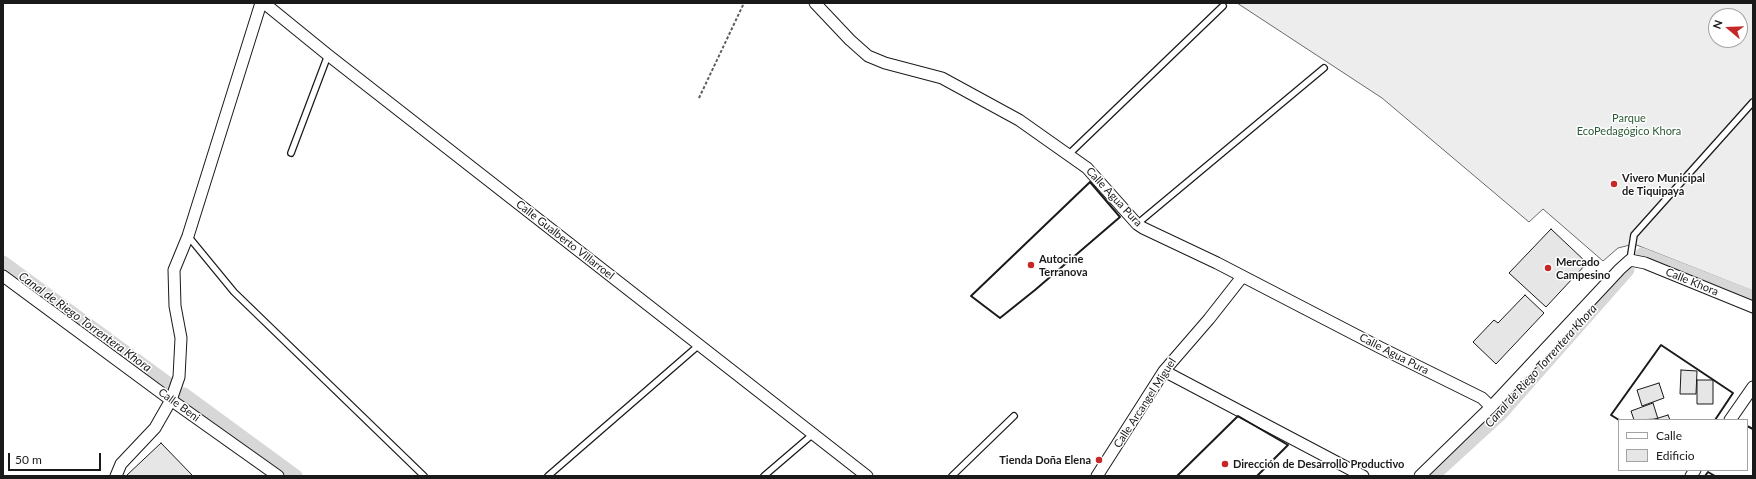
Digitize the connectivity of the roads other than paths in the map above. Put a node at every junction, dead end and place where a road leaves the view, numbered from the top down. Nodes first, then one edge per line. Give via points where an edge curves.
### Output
1 (262, 3) edge
2 (817, 4) edge
3 (1223, 6) dead end
4 (328, 55) junction
5 (1324, 68) dead end
6 (1753, 102) edge
7 (290, 153) dead end
8 (1068, 154) junction
9 (1137, 224) junction
10 (188, 236) junction
11 (1630, 260) junction
12 (3, 276) edge
13 (1242, 276) junction
14 (1753, 307) edge
15 (699, 345) junction
16 (1164, 371) junction
17 (1753, 387) edge
18 (171, 400) junction
19 (1491, 407) junction
20 (1014, 416) dead end
21 (1731, 419) edge
22 (813, 434) junction
23 (116, 476) edge
24 (278, 476) edge
25 (424, 476) edge
26 (548, 476) edge
27 (764, 476) edge
28 (867, 476) edge
29 (952, 476) edge
30 (1097, 476) edge
31 (1363, 476) edge
32 (1420, 476) edge

1 - 4 street, Calle Gualberto Villarroel
1 - 10 street
2 - 8 street, Calle Agua Pura via 868,56 942,78 1019,120
3 - 8 lane
4 - 7 lane
4 - 15 street, Calle Gualberto Villarroel
5 - 9 lane
6 - 11 lane via 1634,234
8 - 9 street, Calle Agua Pura via 1087,168
9 - 13 street, Calle Agua Pura
10 - 18 street via 174,270 175,306 181,338 179,377
10 - 25 lane via 234,292
11 - 14 street, Calle Khora via 1644,263
11 - 19 street
12 - 18 street, Calle Beni
13 - 16 street, Calle Arcangel Miguel
13 - 19 street, Calle Agua Pura via 1482,398
15 - 22 street, Calle Gualberto Villarroel
15 - 26 lane
16 - 30 street, Calle Arcangel Miguel
16 - 31 street
17 - 21 street
18 - 23 street via 155,428 121,464
18 - 24 street, Calle Beni
19 - 32 street
20 - 29 lane
22 - 27 lane
22 - 28 street, Calle Gualberto Villarroel

